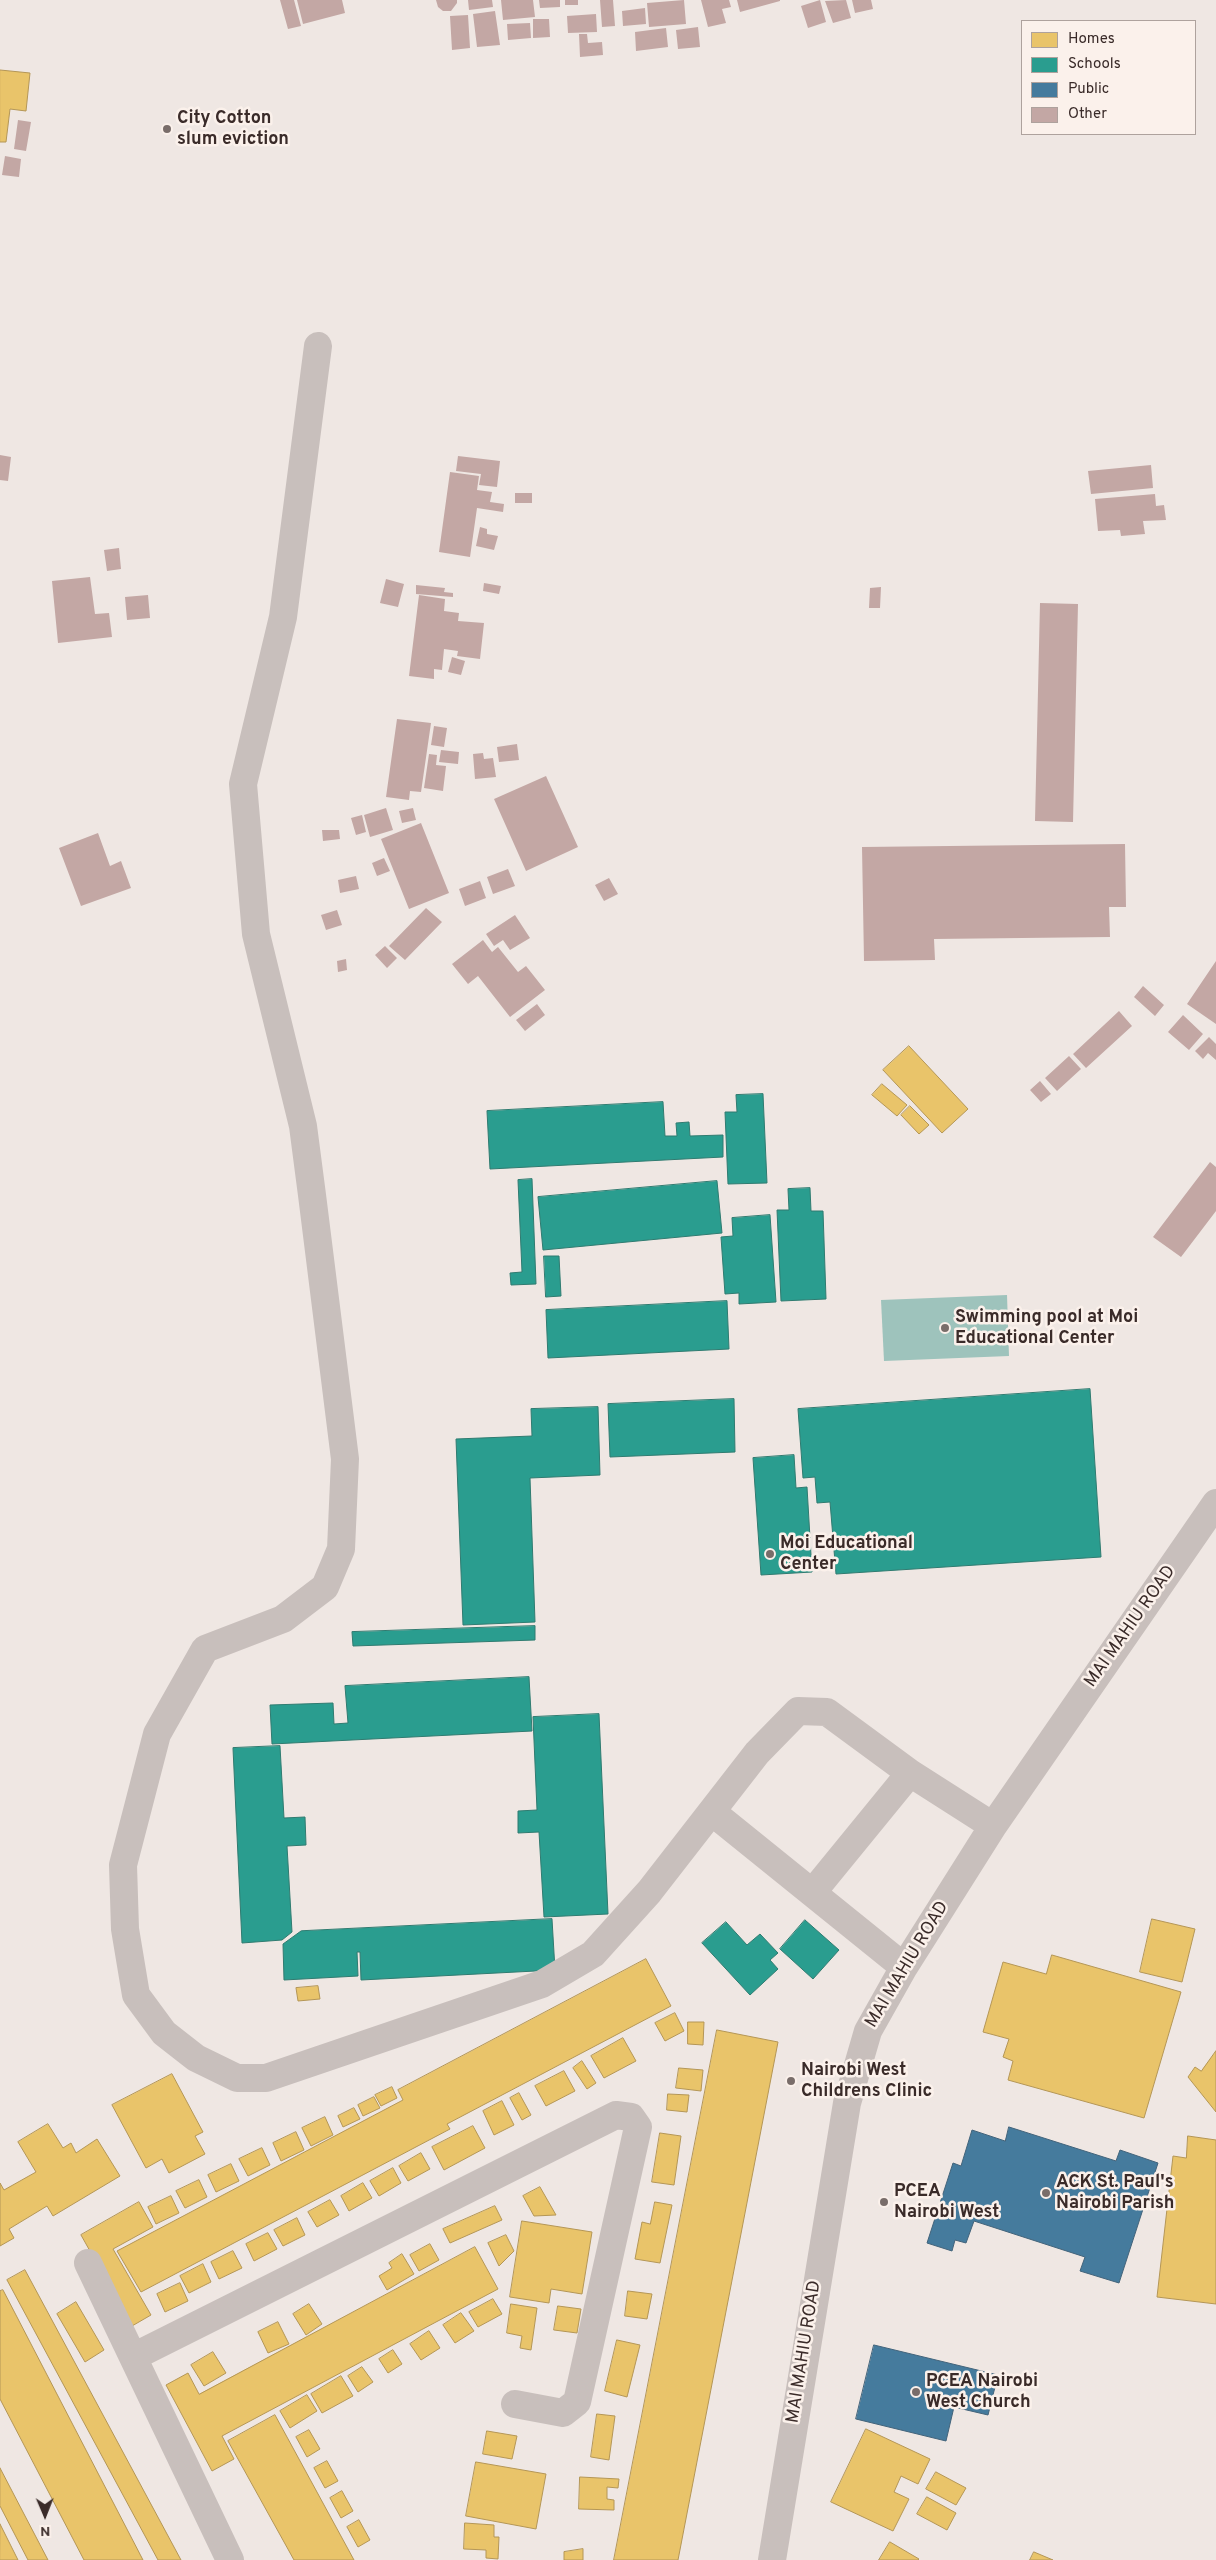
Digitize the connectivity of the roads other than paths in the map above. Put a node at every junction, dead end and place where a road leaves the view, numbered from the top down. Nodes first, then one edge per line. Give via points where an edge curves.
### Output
1 (318, 346) dead end
2 (1216, 1503) edge
3 (910, 1773) junction
4 (712, 1812) junction
5 (993, 1826) junction
6 (812, 1893) junction
7 (904, 1967) junction
8 (88, 2262) dead end
9 (133, 2357) junction
10 (516, 2404) dead end
11 (230, 2560) edge
12 (772, 2560) edge

1 - 4 street via 283,617 243,784 256,934 303,1126 312,1196 345,1459 341,1549 325,1587 283,1619 206,1649 157,1734 123,1865 125,1929 136,1995 164,2033 196,2058 237,2078 266,2078 294,2070 542,1984 593,1954 649,1892
2 - 5 street, MAI MAHIU ROAD
3 - 4 street via 827,1712 798,1711 757,1753
3 - 5 street
3 - 6 street
4 - 6 street
5 - 7 street, MAI MAHIU ROAD
6 - 7 street
7 - 12 street, MAI MAHIU ROAD via 868,2031 847,2103
8 - 9 street
9 - 10 street via 616,2114 631,2117 638,2127 577,2402 563,2413
9 - 11 street

